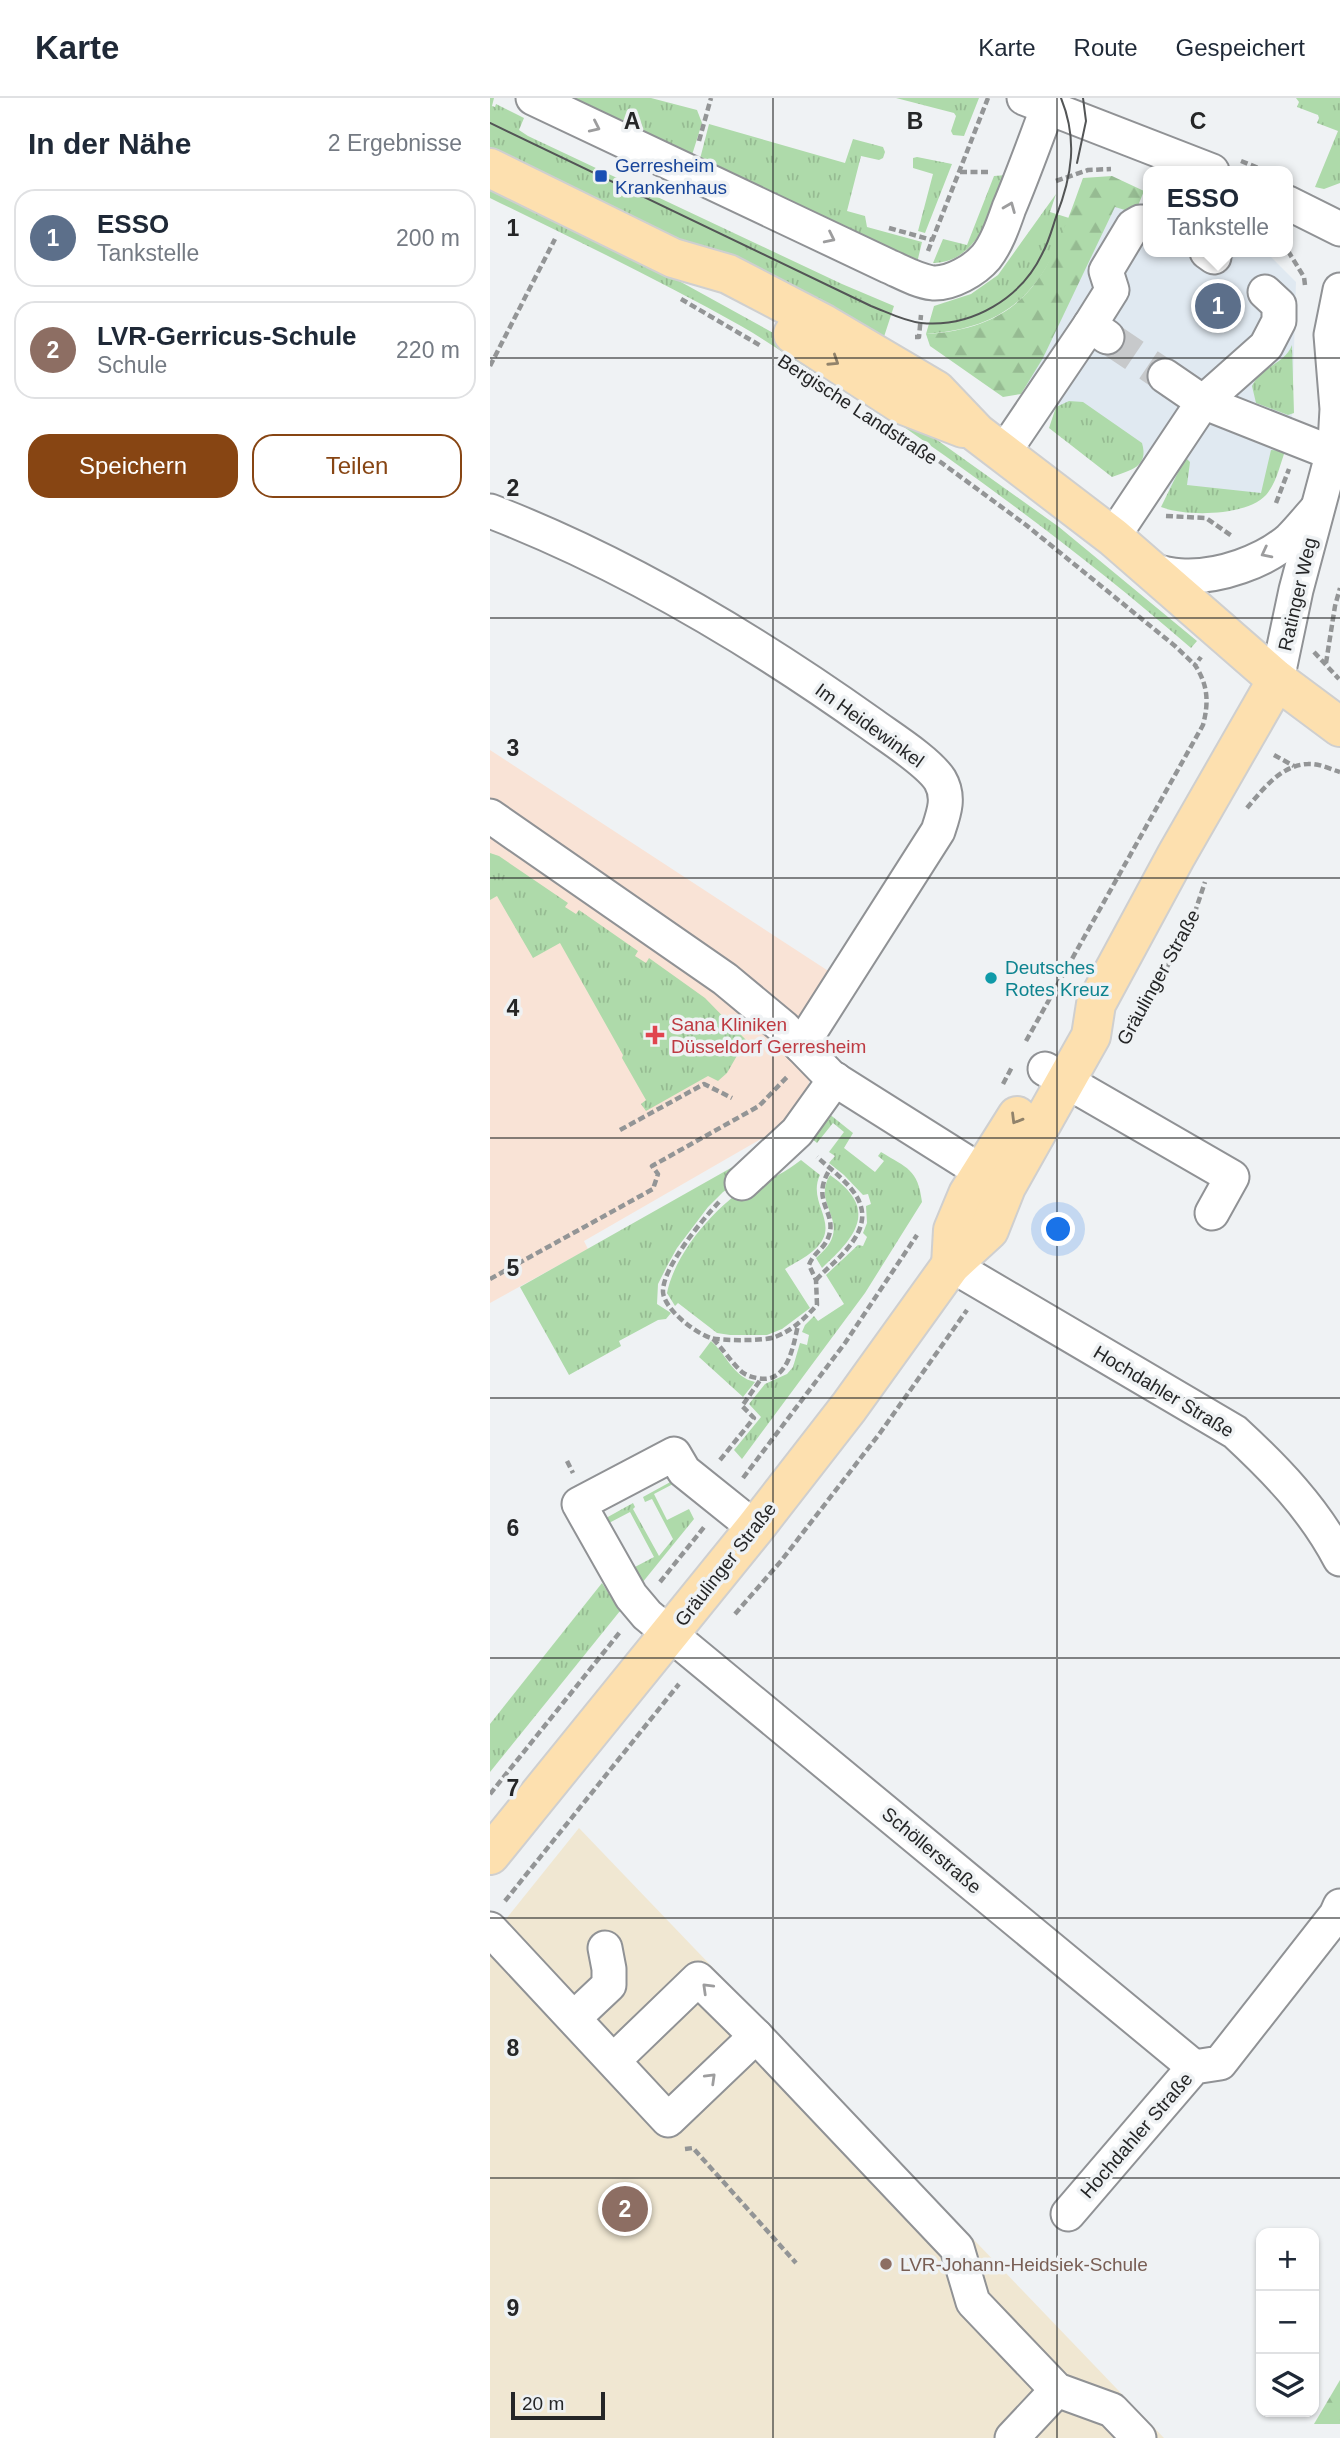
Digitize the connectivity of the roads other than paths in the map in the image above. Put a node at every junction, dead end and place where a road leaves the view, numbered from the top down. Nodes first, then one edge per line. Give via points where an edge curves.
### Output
1 (533, 98) edge
2 (1036, 102) edge
3 (1199, 166) edge
4 (490, 168) edge
5 (1293, 206) edge
6 (1143, 222) edge
7 (1340, 229) edge
8 (1340, 290) edge
9 (1265, 292) dead end
10 (1165, 376) tunnel mouth
11 (1203, 402) junction
12 (990, 442) junction
13 (1336, 448) edge
14 (1317, 509) junction
15 (490, 511) edge
16 (1113, 537) junction
17 (1153, 571) junction
18 (1277, 680) junction
19 (1340, 727) edge
20 (490, 816) edge
21 (805, 1050) junction
22 (1037, 1065) junction
23 (835, 1079) junction
24 (995, 1179) junction
25 (742, 1183) road end
26 (1212, 1213) dead end
27 (951, 1265) junction
28 (755, 1528) junction
29 (1340, 1559) edge
30 (671, 1633) junction
31 (490, 1855) edge
32 (1340, 1906) edge
33 (494, 1920) edge
34 (605, 1948) dead end
35 (574, 2018) junction
36 (756, 2036) junction
37 (614, 2060) junction
38 (1194, 2067) junction
39 (1068, 2214) dead end
40 (1057, 2390) junction
41 (1012, 2438) edge
42 (1139, 2438) edge

1 -> 2 street via 933,283 966,273 994,245 1025,172
2 - 3 street
4 - 12 main road, Bergische Landstraße via 673,277 718,292 795,335 901,404
5 - 7 street
6 - 12 street via 1133,226 1106,271 1112,290 1099,331
8 - 13 street, Ratinger Weg via 1331,335
9 - 11 street via 1279,305 1279,321 1266,346
10 - 11 street
11 - 13 street
11 - 16 street
12 - 16 main road, Bergische Landstraße
13 - 14 street, Ratinger Weg
14 -> 17 street, Ratinger Weg via 1290,538 1240,566 1183,576
14 - 18 street, Ratinger Weg
15 - 21 street, Im Heidewinkel via 550,534 687,606 821,688 899,744 940,781 946,799 938,831
16 - 17 main road, Bergische Landstraße
17 - 18 main road, Bergische Landstraße
18 - 19 main road, Bergische Landstraße
18 - 22 main road, Gräulinger Straße via 1096,1004 1074,1020
20 - 21 street via 725,979
21 - 23 street
22 - 24 main road, Gräulinger Straße
22 - 26 street via 1233,1177
23 - 24 street
23 - 25 street via 797,1132
24 - 27 main road, Gräulinger Straße via 968,1194 953,1230
27 - 28 main road, Gräulinger Straße
27 - 29 street, Hochdahler Straße via 1235,1432 1307,1507
28 - 30 main road, Gräulinger Straße
28 - 30 street, Schöllerstraße via 684,1471 674,1454 579,1504 631,1596
30 - 31 main road, Gräulinger Straße
30 - 38 street, Schöllerstraße
32 - 38 street, Hochdahler Straße via 1220,2063
33 - 35 street
34 - 35 street via 609,1985
35 - 37 street
36 -> 37 street via 698,1979
37 -> 36 street via 668,2120
36 - 40 street via 957,2248 973,2302
38 - 39 street, Hochdahler Straße
40 - 41 street
40 - 42 street via 1111,2410

